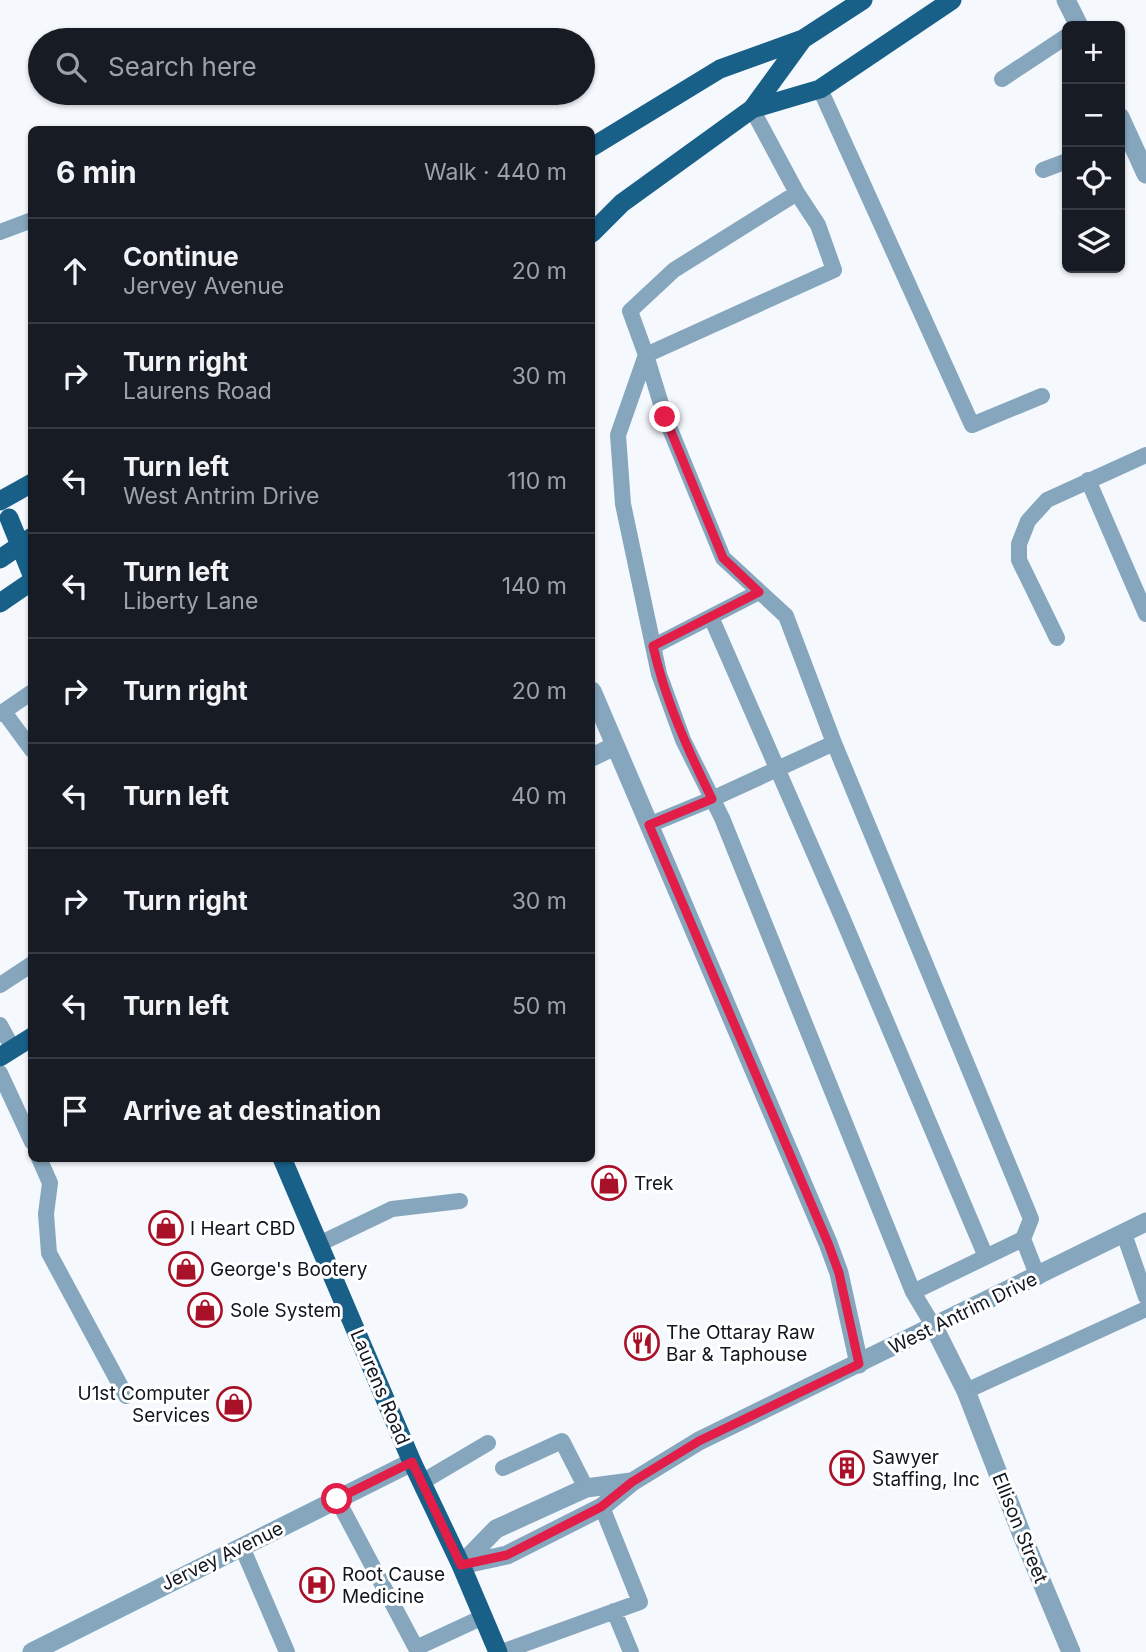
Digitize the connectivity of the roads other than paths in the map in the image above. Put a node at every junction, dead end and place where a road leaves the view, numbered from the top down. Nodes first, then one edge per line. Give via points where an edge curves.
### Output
1 (863, 0) edge
2 (952, 0) edge
3 (1066, 0) edge
4 (1076, 21) edge
5 (803, 39) junction
6 (1062, 39) edge
7 (1002, 79) dead end
8 (820, 89) junction
9 (752, 109) junction
10 (1125, 140) edge
11 (595, 145) edge
12 (1062, 163) edge
13 (1042, 170) dead end
14 (1146, 174) edge
15 (797, 193) junction
16 (622, 203) junction
17 (595, 212) edge
18 (28, 222) edge
19 (595, 230) edge
20 (0, 232) edge
21 (646, 355) junction
22 (1042, 396) dead end
23 (1146, 455) edge
24 (1088, 480) junction
25 (28, 486) edge
26 (3, 504) edge
27 (28, 540) edge
28 (0, 559) edge
29 (28, 565) edge
30 (28, 585) edge
31 (759, 592) junction
32 (0, 603) edge
33 (1146, 614) edge
34 (711, 617) junction
35 (1057, 638) dead end
36 (653, 646) junction
37 (28, 695) edge
38 (595, 698) edge
39 (2, 713) edge
40 (834, 743) junction
41 (28, 745) edge
42 (615, 746) junction
43 (595, 756) edge
44 (778, 768) junction
45 (712, 799) junction
46 (649, 825) junction
47 (28, 967) edge
48 (0, 985) edge
49 (0, 1025) edge
50 (28, 1040) edge
51 (7, 1053) edge
52 (0, 1073) edge
53 (28, 1133) edge
54 (41, 1162) edge
55 (284, 1162) edge
56 (460, 1201) dead end
57 (1146, 1222) edge
58 (1124, 1234) junction
59 (1023, 1239) junction
60 (319, 1244) junction
61 (986, 1257) junction
62 (1038, 1277) junction
63 (913, 1292) junction
64 (1146, 1297) edge
65 (1146, 1309) edge
66 (934, 1327) junction
67 (859, 1364) junction
68 (966, 1391) junction
69 (126, 1396) dead end
70 (488, 1443) dead end
71 (412, 1462) junction
72 (503, 1468) dead end
73 (422, 1482) junction
74 (632, 1482) junction
75 (586, 1488) junction
76 (337, 1499) junction
77 (601, 1507) junction
78 (242, 1547) junction
79 (461, 1565) junction
80 (614, 1611) junction
81 (483, 1617) junction
82 (33, 1652) edge
83 (287, 1652) edge
84 (500, 1652) edge
85 (631, 1652) edge
86 (1072, 1652) edge

1 - 5 main road
2 - 8 main road
3 - 4 street
5 - 9 main road
5 - 11 main road via 720,69
6 - 7 lane
8 - 9 main road
8 - 22 lane via 972,425
9 - 15 lane
9 - 16 main road
10 - 14 street
12 - 13 lane
15 - 21 lane via 674,270 630,311
15 - 21 lane via 818,225 835,270
16 - 17 main road
16 - 19 main road
18 - 20 lane
21 - 31 lane via 665,417 723,558
21 - 36 lane via 618,435 623,504
23 - 24 lane
24 - 33 lane
24 - 35 lane via 1047,500 1028,521 1019,544 1018,560
25 - 26 main road
26 - 29 main road, bridge
27 - 28 main road
30 - 32 main road
31 - 34 lane
31 - 40 lane via 786,617
34 - 36 lane
34 - 44 lane
36 - 45 lane via 683,740
37 - 39 lane
38 - 42 street
39 - 41 lane
40 - 44 lane
40 - 59 lane via 1031,1219
42 - 43 street
42 - 46 street
44 - 45 lane
44 - 61 lane
45 - 46 lane
45 - 63 lane
46 - 67 street via 828,1243
47 - 48 lane
49 - 51 lane
50 - 51 main road
52 - 53 lane
54 - 69 lane via 50,1183 46,1214 49,1253
55 - 60 main road, Laurens Road
56 - 60 lane via 392,1209
57 - 58 street, West Antrim Drive
58 - 62 street, West Antrim Drive
58 - 64 lane
59 - 61 lane
59 - 62 lane
60 - 71 main road, Laurens Road
61 - 63 lane
62 - 66 street, West Antrim Drive
63 - 66 lane
65 - 68 lane
66 - 67 street, West Antrim Drive
66 - 68 street, Ellison Street
67 - 74 street, West Antrim Drive via 699,1441
68 - 86 street, Ellison Street
70 - 73 lane
71 - 73 main road, Laurens Road
71 - 76 street, Jervey Avenue
72 - 75 lane via 562,1441
73 - 79 main road, Laurens Road
74 - 75 street, West Antrim Drive
74 - 77 street, West Antrim Drive
75 - 79 street, West Antrim Drive via 496,1529
76 - 78 street, Jervey Avenue
76 - 81 lane via 416,1648
77 - 79 street, West Antrim Drive via 507,1555
77 - 80 lane via 640,1602
78 - 82 street, Jervey Avenue
78 - 83 lane
79 - 81 main road, Laurens Road
80 - 84 lane
80 - 85 lane
81 - 84 main road, Laurens Road

